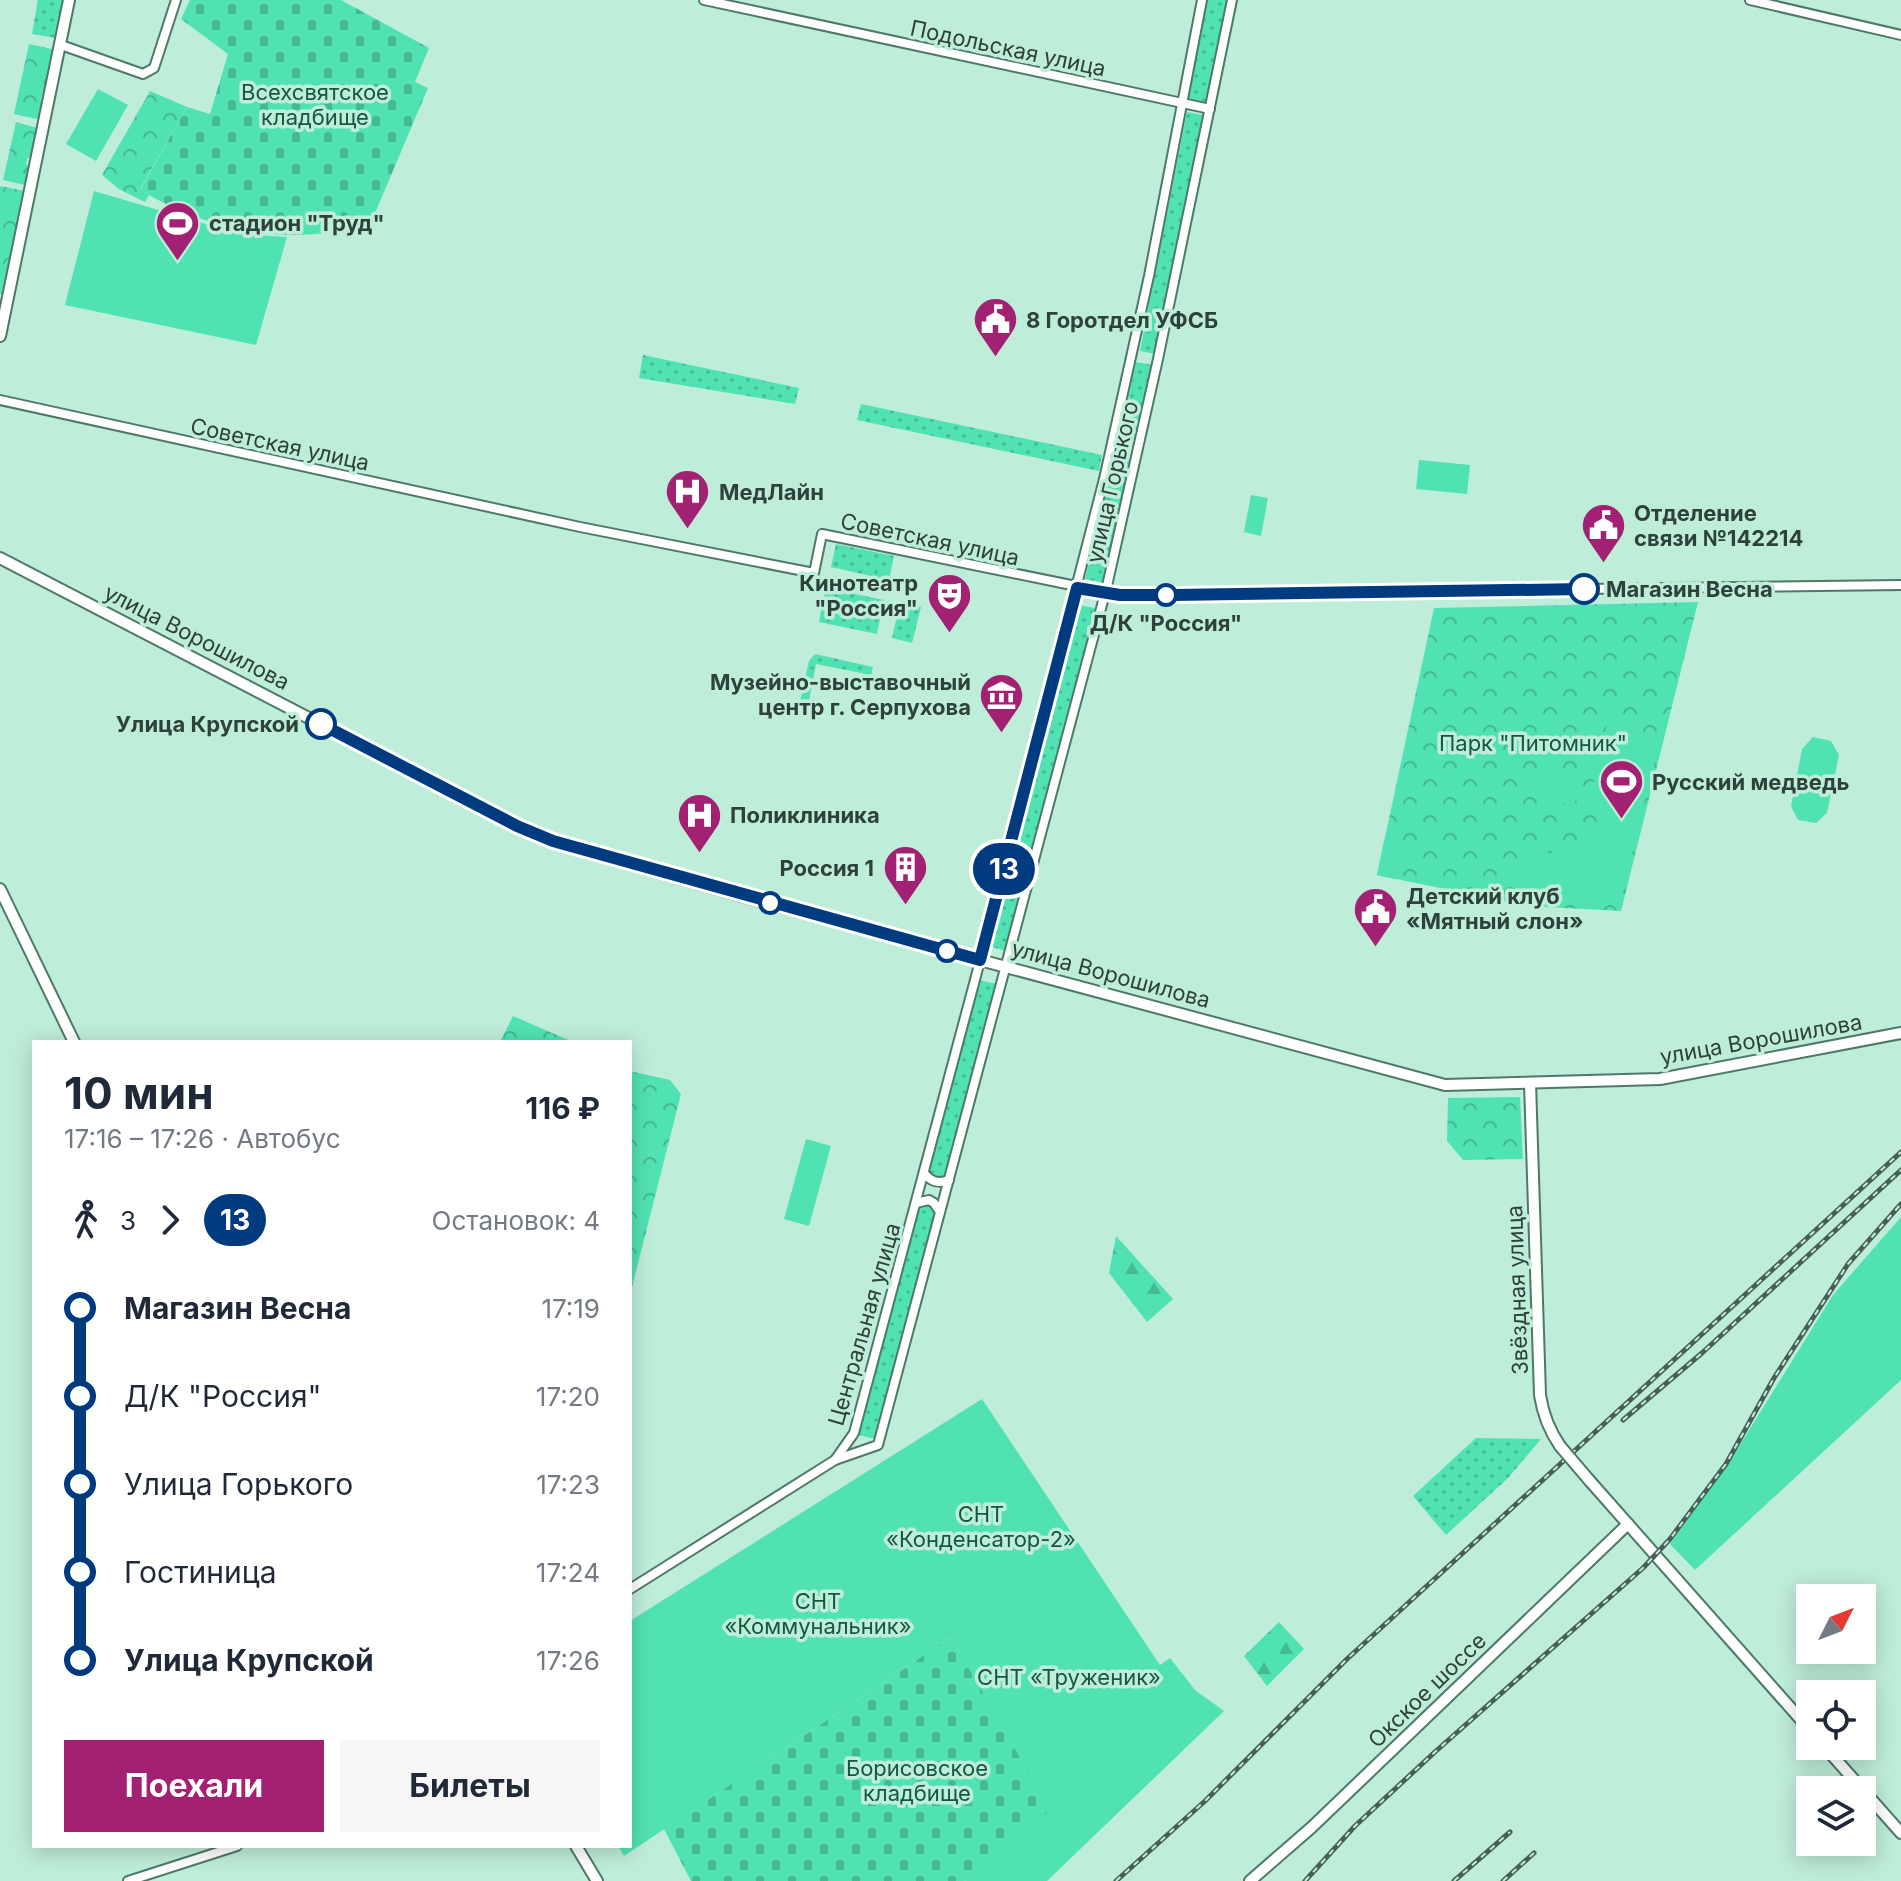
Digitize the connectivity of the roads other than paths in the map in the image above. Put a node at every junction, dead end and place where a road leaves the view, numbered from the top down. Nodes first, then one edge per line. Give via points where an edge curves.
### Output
1 (69, 0) edge
2 (176, 0) edge
3 (704, 0) edge
4 (1202, 0) edge
5 (1232, 0) edge
6 (1750, 0) edge
7 (1901, 35) edge
8 (61, 45) junction
9 (1183, 104) junction
10 (1210, 109) junction
11 (0, 336) edge
12 (0, 400) edge
13 (0, 558) edge
14 (1901, 585) edge
15 (1077, 588) junction
16 (1105, 593) junction
17 (0, 889) edge
18 (980, 960) junction
19 (1005, 967) junction
20 (1901, 1033) edge
21 (73, 1040) edge
22 (1530, 1083) junction
23 (924, 1173) junction
24 (949, 1180) junction
25 (916, 1203) junction
26 (940, 1212) junction
27 (854, 1433) junction
28 (868, 1449) junction
29 (835, 1460) junction
30 (1628, 1524) junction
31 (632, 1588) edge
32 (1796, 1714) edge
33 (1836, 1760) edge
34 (1901, 1833) edge
35 (231, 1848) edge
36 (577, 1848) edge
37 (128, 1881) edge
38 (597, 1881) edge
39 (1250, 1881) edge

1 - 8 main road
2 - 8 street via 151,72 143,74
3 - 9 street, Подольская улица
4 - 9 street, улица Горького
5 - 10 street, улица Горького
6 - 7 street
8 - 11 main road
9 - 10 street, Подольская улица
9 - 15 street, улица Горького via 1133,354
10 - 16 street, улица Горького
12 - 15 street, Советская улица via 814,573 822,534
13 - 18 main road, улица Ворошилова via 541,837
14 - 16 street, Советская улица
15 - 16 street, Советская улица
15 - 18 street, улица Горького
16 - 19 street, улица Горького
17 - 21 main road
18 - 19 main road, улица Ворошилова
18 - 23 street, Центральная улица
19 - 22 main road, улица Ворошилова via 1445,1085
19 - 24 street, Центральная улица
20 - 22 main road, улица Ворошилова via 1660,1079
22 - 30 main road, Звёздная улица, bridge via 1542,1411 1560,1446
23 - 24 street via 934,1182
23 - 25 street, Центральная улица
24 - 26 street, Центральная улица
25 - 26 street via 929,1200
25 - 27 street, Центральная улица
26 - 28 street, Центральная улица via 878,1445
27 - 28 street via 859,1445
27 - 29 street, Центральная улица
28 - 29 street
29 - 31 street, Центральная улица
30 - 32 main road
30 - 39 main road, Окское шоссе
33 - 34 main road
35 - 37 street
36 - 38 main road

